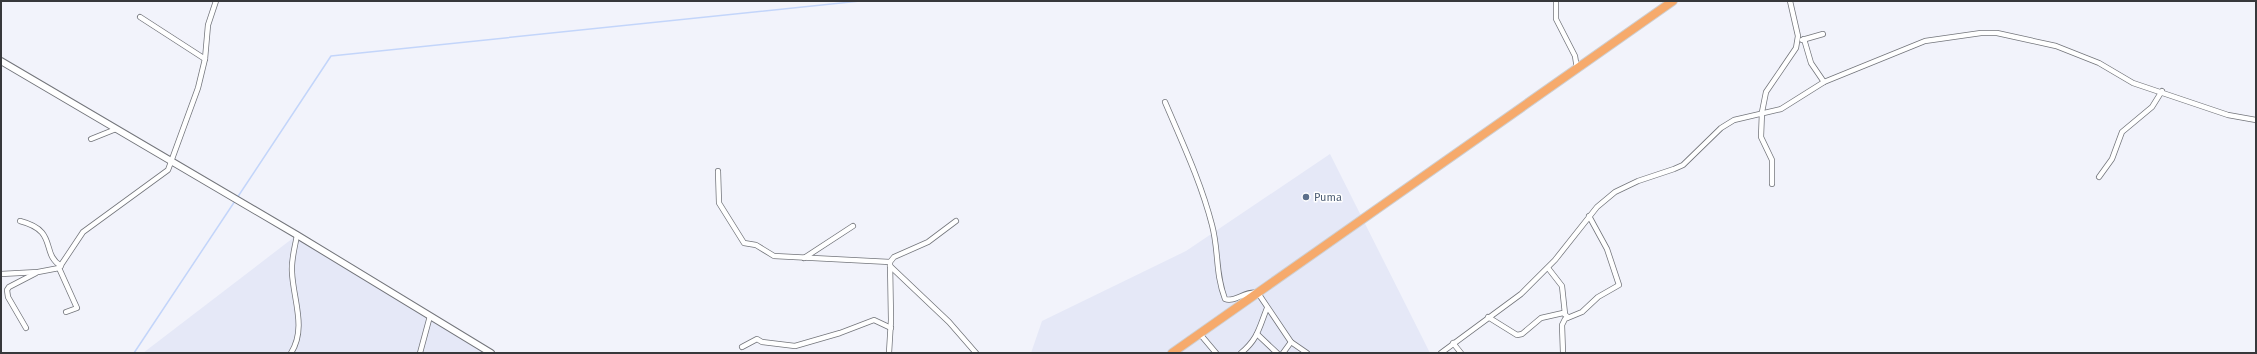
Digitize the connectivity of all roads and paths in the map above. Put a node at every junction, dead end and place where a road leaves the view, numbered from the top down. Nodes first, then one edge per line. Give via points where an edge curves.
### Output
1 (216, 1) edge
2 (1556, 1) edge
3 (1673, 1) edge
4 (1790, 1) edge
5 (140, 17) dead end
6 (1823, 34) dead end
7 (1804, 39) junction
8 (1798, 41) junction
9 (205, 59) junction
10 (1, 61) edge
11 (1577, 69) junction
12 (1824, 82) junction
13 (2162, 91) junction
14 (1165, 102) dead end
15 (1762, 112) junction
16 (2256, 120) edge
17 (116, 129) junction
18 (91, 139) dead end
19 (172, 163) junction
20 (718, 171) dead end
21 (2099, 177) dead end
22 (1772, 184) dead end
23 (1589, 216) junction
24 (20, 221) dead end
25 (956, 222) dead end
26 (853, 226) dead end
27 (297, 235) junction
28 (804, 258) junction
29 (890, 264) junction
30 (60, 267) junction
31 (1548, 268) junction
32 (38, 272) junction
33 (1, 274) edge
34 (1258, 293) junction
35 (1267, 308) junction
36 (66, 312) dead end
37 (1566, 315) junction
38 (430, 316) junction
39 (1488, 317) junction
40 (26, 328) dead end
41 (891, 328) junction
42 (1200, 334) junction
43 (1258, 334) junction
44 (1291, 342) junction
45 (1453, 343) junction
46 (742, 347) dead end
47 (291, 353) edge
48 (420, 353) edge
49 (491, 353) edge
50 (889, 353) edge
51 (976, 353) edge
52 (1172, 353) edge
53 (1216, 353) edge
54 (1241, 353) edge
55 (1277, 353) edge
56 (1283, 353) edge
57 (1307, 353) edge
58 (1441, 353) edge
59 (1461, 353) edge
60 (1563, 353) edge

1 - 9 street via 208,25
2 - 11 street via 1556,19 1575,56
3 - 11 highway
4 - 8 street
5 - 9 street
6 - 7 street
7 - 8 street
7 - 12 street via 1811,63
8 - 15 street via 1796,48 1766,92
9 - 19 street via 193,107
10 - 17 street
11 - 34 highway
12 - 13 street via 1925,41 1997,33 2056,46 2099,63 2133,83
12 - 15 street via 1782,109
13 - 16 street via 2228,115
13 - 21 street via 2152,107 2122,132 2112,159
14 - 34 street via 1207,206 1216,237 1218,278 1225,299 1230,301 1244,294
15 - 22 street via 1761,137 1772,160
15 - 23 street via 1734,120 1721,128 1683,165 1628,185 1604,200
17 - 18 street
17 - 19 street
19 - 27 street
19 - 30 street via 168,170 83,232
20 - 28 street via 719,203 744,243 756,245 774,256
23 - 31 street
23 - 37 street via 1607,249 1620,285 1598,297 1582,312
24 - 30 street via 34,225 44,235 54,261
25 - 29 street via 928,242 894,257
26 - 28 street
27 - 38 street
27 - 47 street via 292,271 298,308 298,328 296,343
28 - 29 street via 866,259
29 - 41 street
29 - 51 street via 949,322
30 - 32 street
30 - 36 street via 77,308
31 - 37 street via 1562,286
31 - 39 street via 1521,294
32 - 33 street
32 - 40 street via 8,287 7,290
34 - 35 street
34 - 42 highway
35 - 43 street via 1259,324
35 - 44 street
37 - 39 street via 1541,318 1522,334 1517,335
37 - 60 street via 1562,325
38 - 48 street
38 - 49 street
39 - 45 street
41 - 46 street via 874,320 795,346 762,342 757,339
41 - 50 street
42 - 52 highway
42 - 53 street
43 - 54 street via 1252,344
43 - 55 street
44 - 56 street
44 - 57 street
45 - 58 street
45 - 59 street

